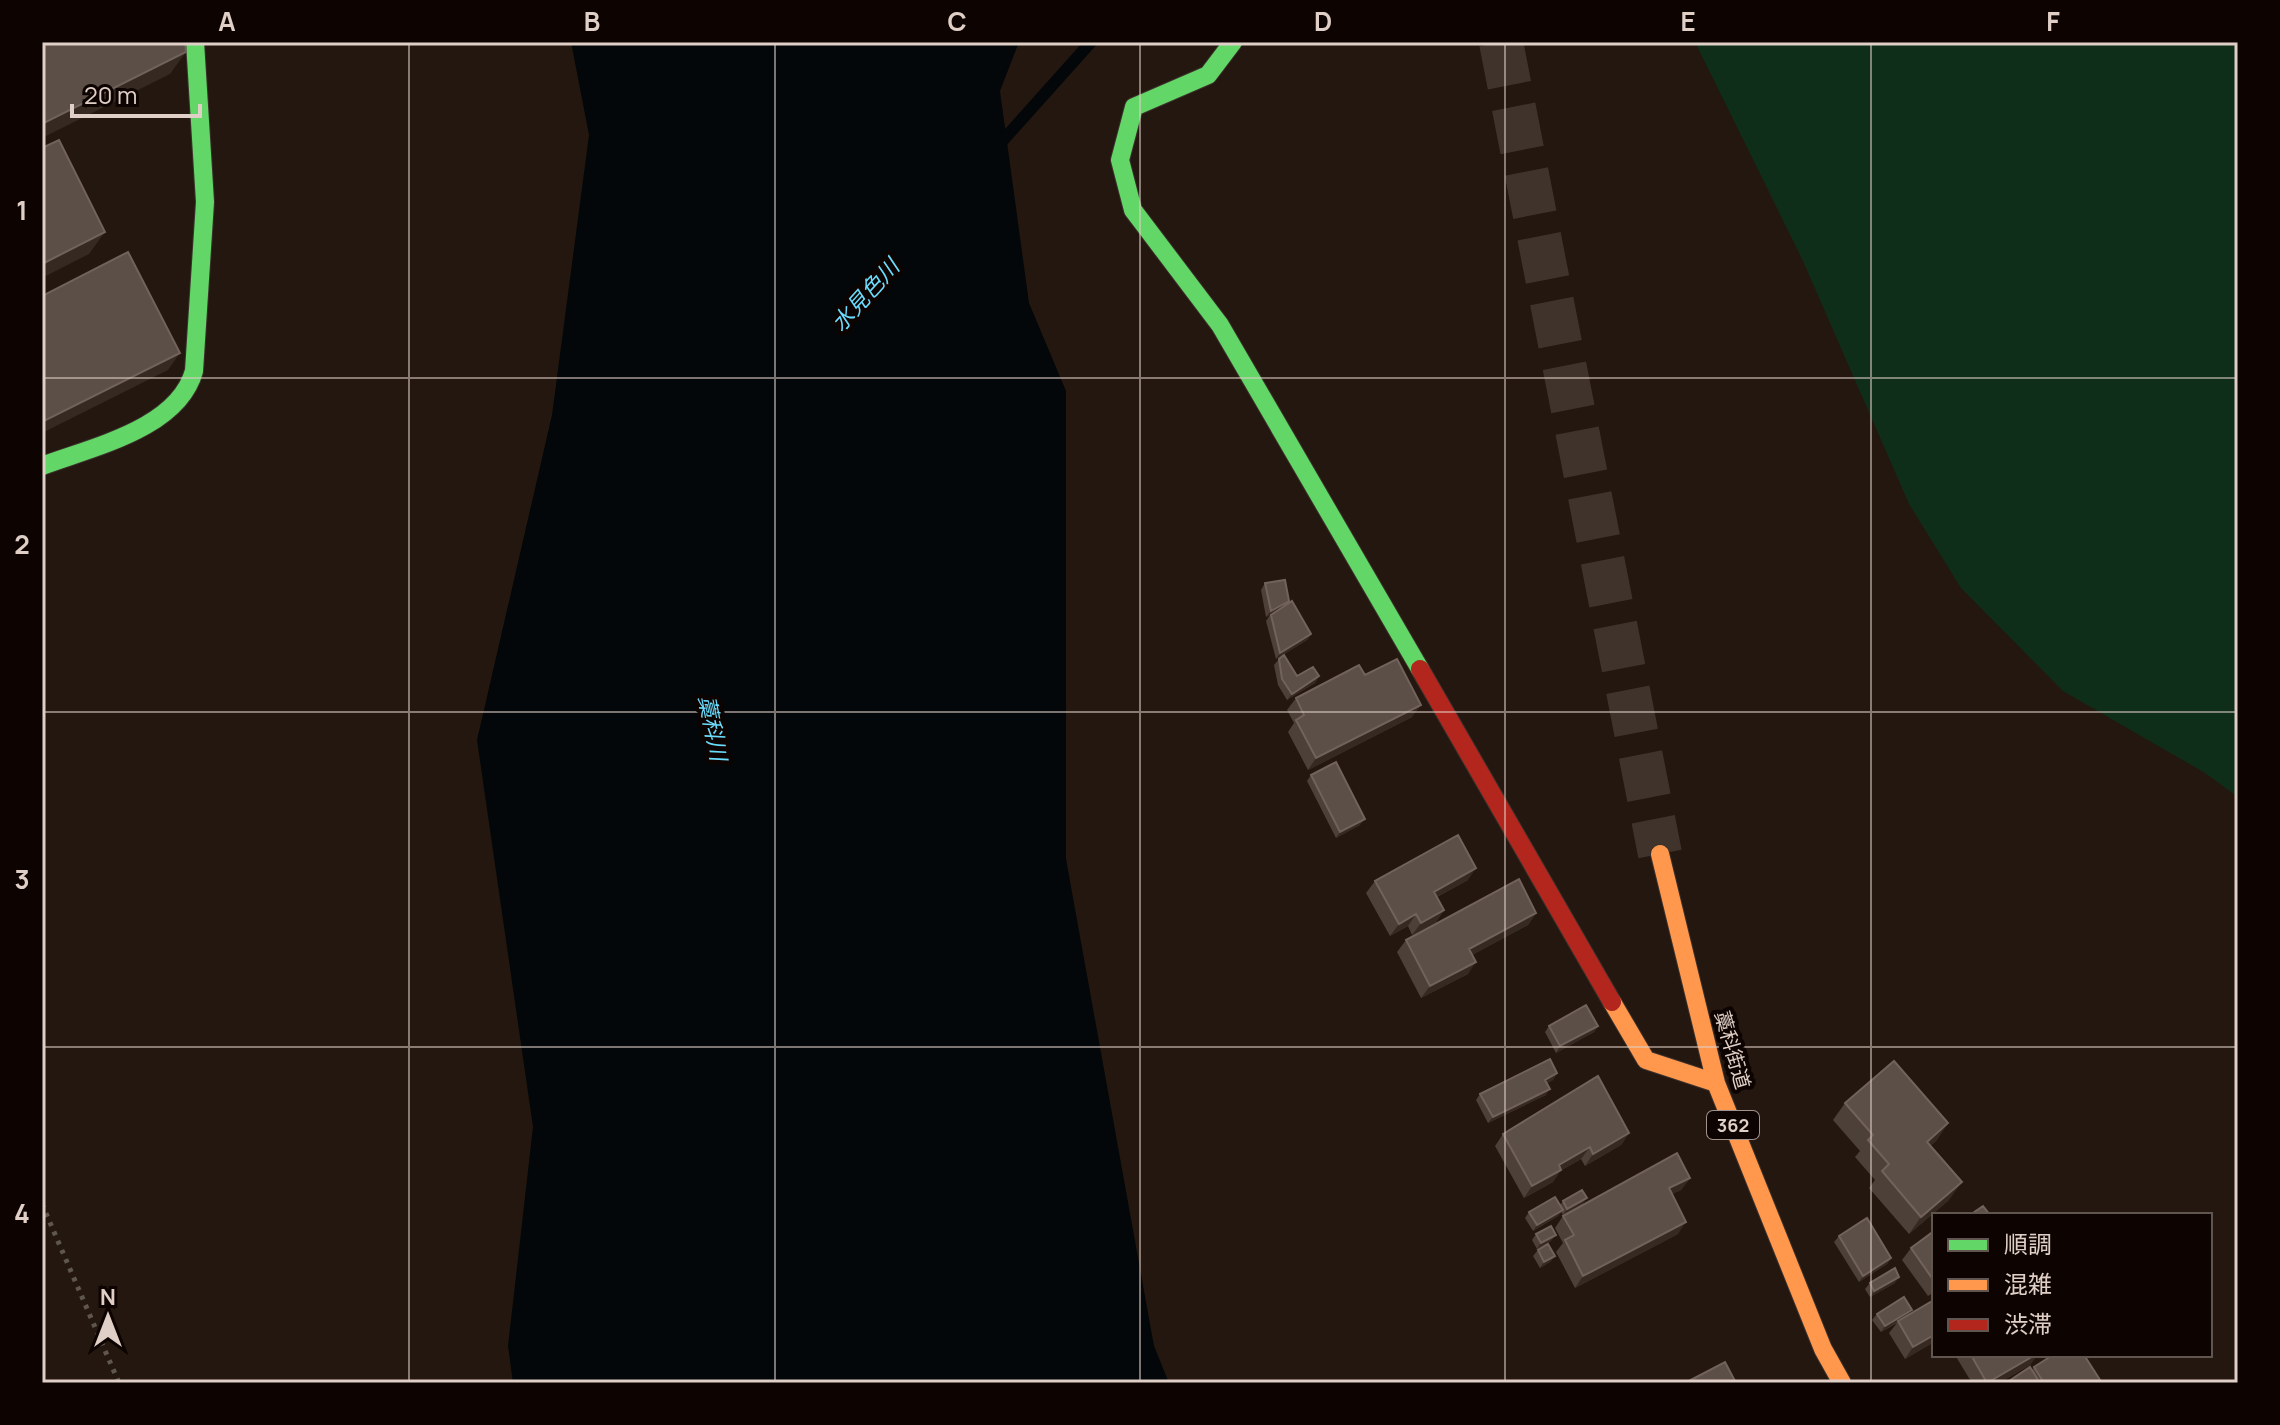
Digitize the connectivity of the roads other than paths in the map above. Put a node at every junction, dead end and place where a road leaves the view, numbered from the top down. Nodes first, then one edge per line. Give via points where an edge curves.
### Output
1 (195, 42) edge
2 (1233, 42) edge
3 (42, 466) edge
4 (1660, 854) tunnel mouth
5 (1716, 1083) junction
6 (1842, 1383) edge

1 - 3 main road via 205,202 194,371 186,393 156,415
2 - 5 main road via 1208,75 1134,107 1120,160 1133,210 1220,325 1646,1060
4 - 5 main road, 藁科街道 / 362
5 - 6 main road, 藁科街道 / 362 via 1823,1349

